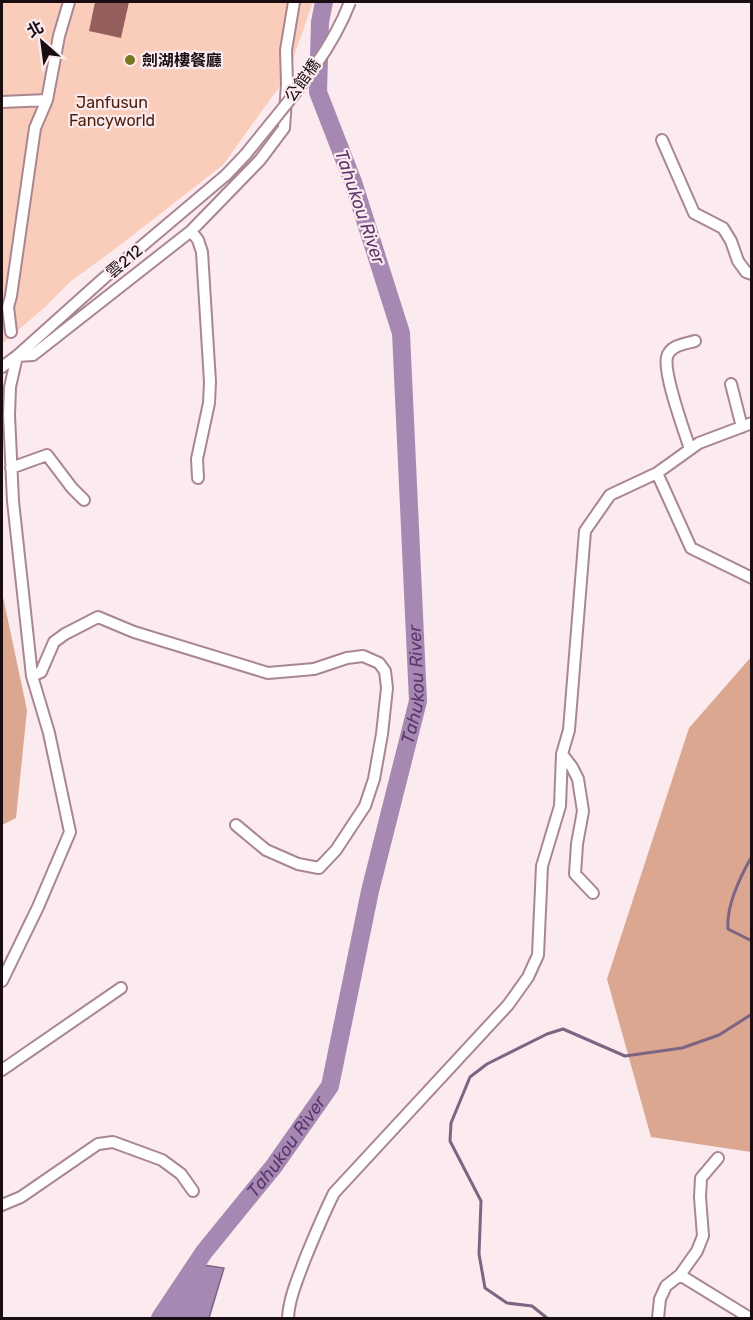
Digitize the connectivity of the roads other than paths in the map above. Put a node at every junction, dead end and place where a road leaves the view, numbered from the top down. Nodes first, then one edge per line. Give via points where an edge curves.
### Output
1 (69, 2) edge
2 (294, 2) edge
3 (350, 2) edge
4 (47, 99) junction
5 (2, 102) edge
6 (662, 140) dead end
7 (246, 154) joint
8 (191, 231) junction
9 (752, 274) edge
10 (11, 332) dead end
11 (695, 341) dead end
12 (17, 356) junction
13 (2, 367) edge
14 (731, 384) dead end
15 (747, 425) edge
16 (690, 449) junction
17 (11, 468) junction
18 (657, 473) junction
19 (198, 478) dead end
20 (84, 500) dead end
21 (13, 501) junction
22 (2, 502) edge
23 (752, 578) edge
24 (32, 676) junction
25 (562, 754) junction
26 (236, 825) dead end
27 (593, 893) dead end
28 (2, 981) edge
29 (121, 988) dead end
30 (2, 1070) edge
31 (718, 1158) dead end
32 (193, 1191) dead end
33 (2, 1204) edge
34 (680, 1275) junction
35 (288, 1318) edge
36 (658, 1318) edge
37 (750, 1318) edge

1 - 4 street
2 - 8 street via 286,50 284,128 261,160
3 - 7 street, 公館橋 / 雲212, bridge via 311,72
4 - 5 street
4 - 10 street via 35,128 8,307
6 - 9 street via 694,213 723,228 738,261
7 - 12 street, 雲212 / 雲212
8 - 12 street via 33,355
8 - 19 street via 202,252 210,382 197,459
11 - 16 street via 674,347 667,356 668,374
12 - 13 street, 雲212 / 雲212
12 - 17 street via 10,387
14 - 15 street
15 - 16 street
16 - 18 street
17 - 20 street via 47,455
17 - 21 street
18 - 23 street via 692,548
18 - 25 street via 610,495 585,531 569,729
21 - 22 street
21 - 24 street
24 - 26 street via 40,672 54,642 98,617 268,673 314,669 363,656 379,663 385,671 387,688 374,779 365,806 336,850 319,868 298,864 266,850
24 - 28 street via 49,733 70,832
25 - 27 street via 578,779 583,811 575,874
25 - 35 street via 560,806 542,866 538,956 528,977 508,1005 334,1193 288,1306
29 - 30 street
31 - 34 street via 701,1178 703,1236
32 - 33 street via 181,1173 162,1160 113,1142 98,1144 21,1197
34 - 36 street via 666,1286
34 - 37 street

